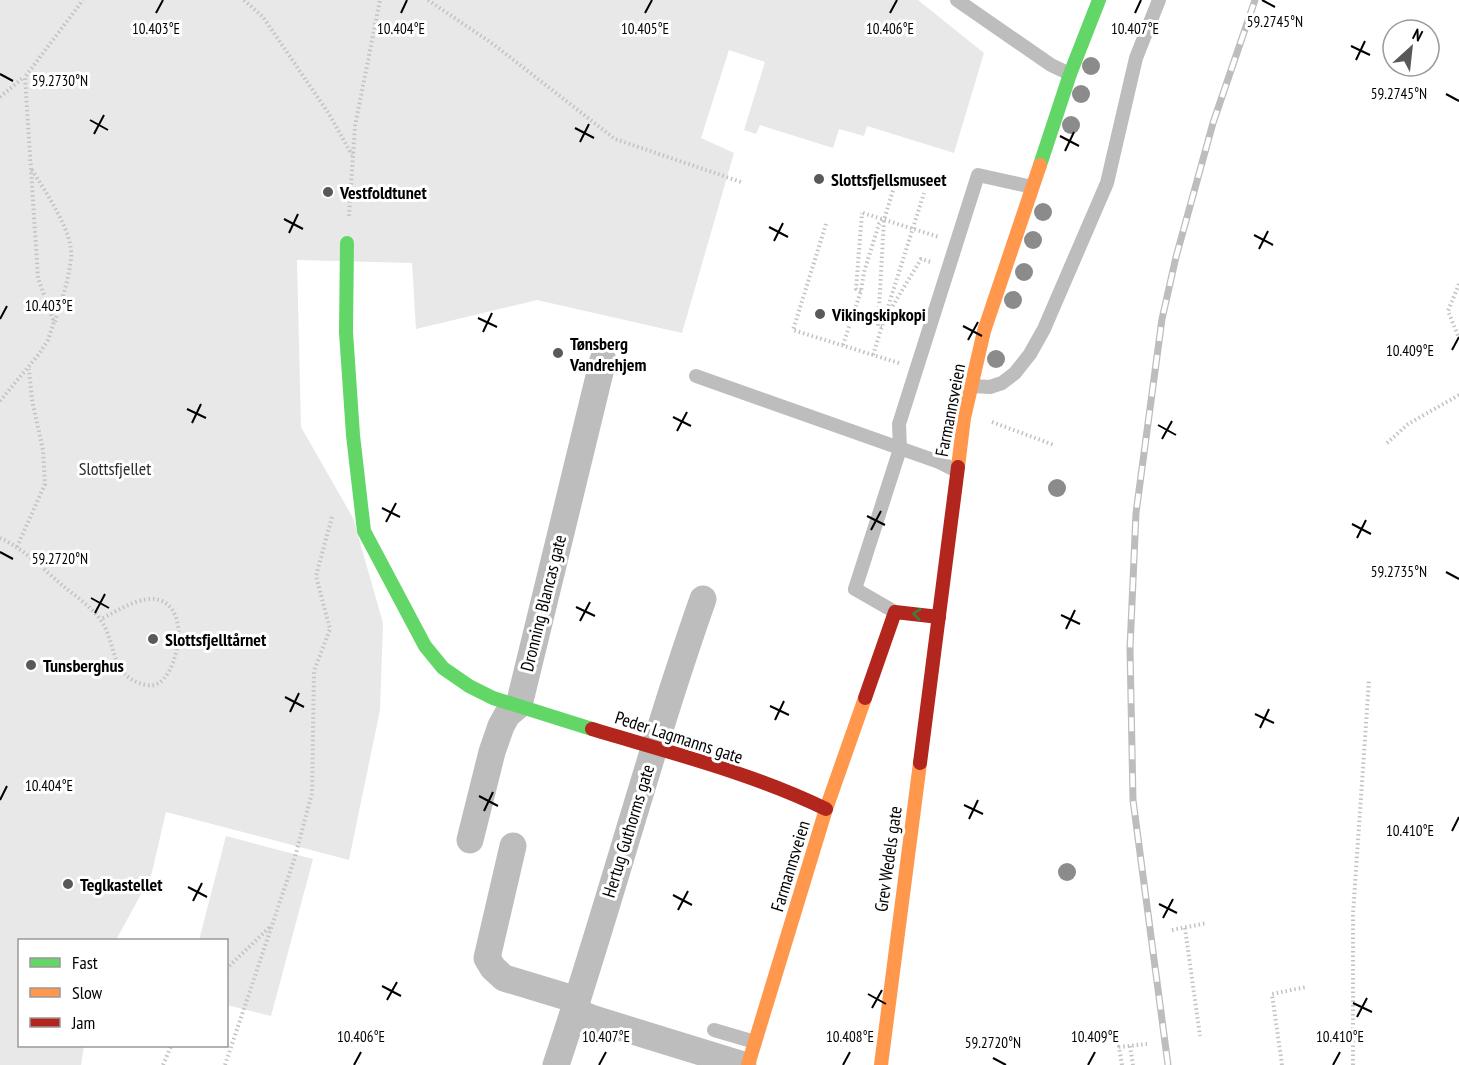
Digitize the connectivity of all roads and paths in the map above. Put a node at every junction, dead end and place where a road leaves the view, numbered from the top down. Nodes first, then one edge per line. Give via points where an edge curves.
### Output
1 (83, 0) edge
2 (244, 0) edge
3 (380, 0) edge
4 (428, 0) edge
5 (957, 0) edge
6 (1099, 0) edge
7 (1160, 0) edge
8 (1070, 74) junction
9 (25, 77) junction
10 (0, 97) edge
11 (353, 156) junction
12 (31, 170) junction
13 (741, 182) dead end
14 (894, 187) dead end
15 (1032, 187) junction
16 (924, 193) dead end
17 (884, 220) junction
18 (826, 224) dead end
19 (912, 228) junction
20 (930, 234) dead end
21 (347, 243) joint
22 (949, 267) junction
23 (1459, 284) edge
24 (861, 291) junction
25 (887, 310) junction
26 (54, 322) junction
27 (882, 327) junction
28 (1459, 338) edge
29 (843, 345) junction
30 (873, 355) junction
31 (603, 360) dead end
32 (917, 368) junction
33 (29, 369) junction
34 (696, 376) dead end
35 (972, 386) junction
36 (1459, 395) edge
37 (0, 401) edge
38 (995, 423) dead end
39 (1387, 443) dead end
40 (1054, 445) dead end
41 (900, 449) junction
42 (957, 471) junction
43 (333, 511) dead end
44 (0, 538) edge
45 (17, 548) junction
46 (703, 598) dead end
47 (895, 612) junction
48 (939, 617) junction
49 (101, 619) junction
50 (929, 657) joint
51 (1369, 680) dead end
52 (519, 705) junction
53 (654, 749) junction
54 (826, 809) junction
55 (470, 840) dead end
56 (513, 846) dead end
57 (1207, 923) dead end
58 (272, 925) junction
59 (1185, 928) junction
60 (1172, 930) dead end
61 (228, 967) edge
62 (1306, 987) dead end
63 (576, 1006) junction
64 (714, 1030) dead end
65 (1200, 1036) dead end
66 (1147, 1044) dead end
67 (1130, 1046) junction
68 (171, 1047) edge
69 (748, 1057) edge
70 (162, 1065) edge
71 (225, 1065) edge
72 (556, 1065) edge
73 (881, 1065) edge
74 (1122, 1065) edge
75 (1133, 1065) edge
76 (1282, 1065) edge
77 (1353, 1065) edge

1 - 9 path
2 - 11 path via 263,17
3 - 11 path via 355,126
4 - 13 path via 493,44 615,139
5 - 8 lane
6 - 8 street, Farmannsveien
7 - 35 lane via 1136,58 1107,183 1044,329 1015,374 990,387
8 - 15 street, Farmannsveien
9 - 10 path
9 - 12 path
11 - 21 path
12 - 26 path via 38,278
12 - 26 path via 63,224 72,256
14 - 17 path
15 - 22 lane via 978,175
15 - 35 street, Farmannsveien via 984,331
16 - 19 path
17 - 19 path
17 - 24 path via 879,224
17 - 24 path via 862,213 855,289
17 - 27 path via 878,326
18 - 29 path via 793,330
19 - 20 path
19 - 25 path
21 - 52 street, Peder Lagmanns gate via 346,332 364,531 425,646 443,668 493,698
22 - 25 path via 921,259 892,308
22 - 32 lane
23 - 28 path via 1448,311
24 - 29 path
25 - 27 path
26 - 33 path via 48,340
27 - 30 path
29 - 30 path
30 - 32 path
31 - 52 street, Dronning Blancas gate
32 - 41 lane via 899,424
33 - 37 path
33 - 45 path via 44,450 45,484
34 - 41 lane
35 - 42 street, Farmannsveien
36 - 39 path via 1408,424
38 - 40 path
41 - 42 lane
41 - 47 lane via 855,589
42 - 48 street, Farmannsveien
43 - 58 path via 316,576 330,629 314,671 312,793
44 - 45 path
45 - 49 path
46 - 53 street, Hertug Guthorms gate
48 -> 47 street
47 - 54 street, Farmannsveien via 887,648
48 - 50 street, Farmannsveien
49 - 49 path via 122,670 139,684 158,685 174,662 177,645 178,626 170,607 163,601 144,600
50 - 73 street, Grev Wedels gate
51 - 77 path via 1353,914
52 - 53 street, Peder Lagmanns gate
52 - 55 street, Dronning Blancas gate via 501,726
53 - 54 street, Peder Lagmanns gate via 797,795
53 - 63 street, Hertug Guthorms gate
54 - 69 street, Farmannsveien
56 - 63 street via 488,958 504,978
57 - 59 path
58 - 61 path
58 - 71 path
59 - 60 path
59 - 65 path
62 - 76 path via 1272,994
63 - 69 street via 594,1019
63 - 72 street, Hertug Guthorms gate
64 - 69 lane
66 - 67 path
67 - 74 path via 1119,1047
67 - 75 path
68 - 70 path

